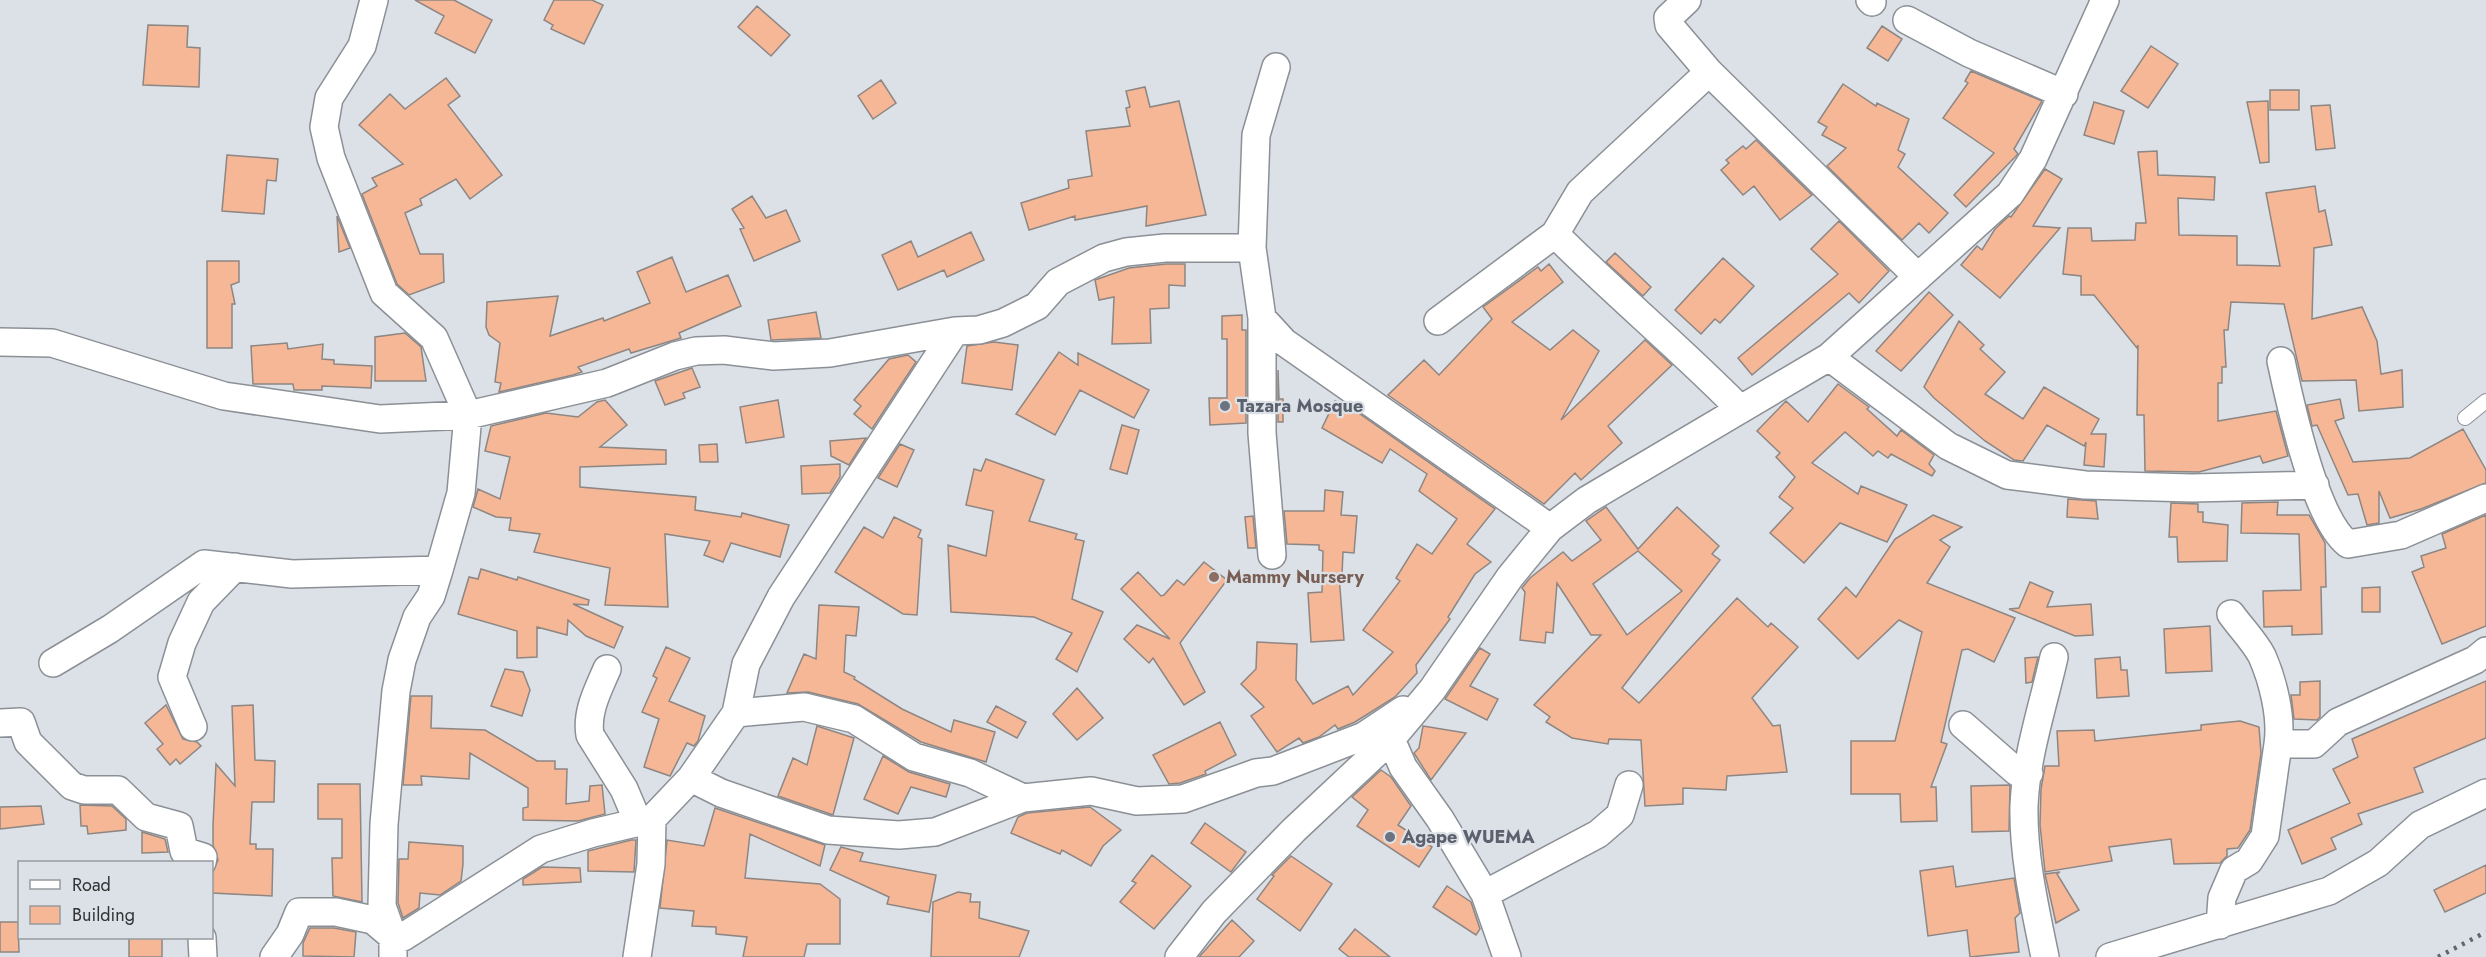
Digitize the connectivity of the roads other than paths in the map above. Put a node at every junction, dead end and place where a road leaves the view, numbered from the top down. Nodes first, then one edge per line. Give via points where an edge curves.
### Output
1 (374, 0) edge
2 (1687, 0) edge
3 (2105, 0) edge
4 (1907, 20) dead end
5 (1276, 67) dead end
6 (1709, 72) junction
7 (2064, 94) junction
8 (1555, 234) junction
9 (1252, 248) junction
10 (1918, 277) junction
11 (1262, 318) junction
12 (1438, 321) dead end
13 (955, 331) junction
14 (5, 337) edge
15 (1829, 357) junction
16 (2281, 361) dead end
17 (2486, 401) edge
18 (1739, 408) junction
19 (468, 415) junction
20 (2465, 418) dead end
21 (2315, 485) junction
22 (2486, 498) edge
23 (1550, 528) junction
24 (1272, 555) dead end
25 (235, 567) junction
26 (439, 570) junction
27 (2231, 614) dead end
28 (2486, 651) edge
29 (2054, 657) dead end
30 (53, 663) dead end
31 (607, 669) dead end
32 (1432, 690) junction
33 (736, 713) junction
34 (0, 723) edge
35 (1962, 725) dead end
36 (193, 727) dead end
37 (1391, 739) junction
38 (2278, 744) junction
39 (2029, 773) junction
40 (691, 778) junction
41 (1629, 785) dead end
42 (2486, 793) edge
43 (1023, 798) junction
44 (645, 821) junction
45 (202, 861) edge
46 (1485, 894) junction
47 (2220, 925) junction
48 (202, 939) edge
49 (393, 947) edge
50 (203, 957) edge
51 (274, 957) edge
52 (637, 957) edge
53 (1179, 957) edge
54 (1508, 957) edge
55 (2045, 957) edge
56 (2110, 957) edge

1 - 19 street via 362,46 329,98 324,127 331,158 384,293 434,338
2 - 6 street via 1668,18 1669,25
3 - 7 street
4 - 7 street via 1969,53
5 - 9 street via 1256,135
6 - 8 street via 1580,192
6 - 10 street
7 - 10 street via 2033,159 2010,194
8 - 12 street
8 - 18 street
9 - 11 street
9 - 13 street via 1165,248 1115,255 1074,271 1058,282 1037,306 1003,323 980,330
10 - 15 street
11 - 23 street via 1284,342
11 - 24 street via 1262,433
13 - 19 street via 830,353 774,356 696,351 607,383
13 - 33 street via 782,597 747,664
14 - 19 street via 52,343 224,396 380,419
15 - 18 street
15 - 21 street via 1947,446 2007,475 2085,485 2192,489
16 - 21 street
17 - 20 lane
18 - 23 street via 1587,500
19 - 26 street via 461,493
21 - 22 street via 2332,527 2348,544 2401,535
23 - 32 street via 1510,577
25 - 26 street via 292,573
25 - 30 street via 204,564
25 - 36 street via 201,602 172,677
26 - 49 street via 402,660 396,691 384,824 382,906
27 - 38 street via 2264,662 2280,730
28 - 38 street via 2475,660 2338,722 2314,744
29 - 39 street
31 - 44 street via 588,727
32 - 37 street
32 - 43 street via 1364,736 1273,771 1256,773 1183,799 1137,801 1090,791
33 - 40 street
33 - 43 street via 804,707 854,719 914,757 970,773
34 - 45 street via 21,722 28,742 41,758 78,789 118,790 146,817 179,826 184,850 203,857
35 - 39 street via 2018,772
37 - 46 street via 1403,767
37 - 53 street via 1214,912
38 - 47 street via 2265,836 2249,861 2234,870 2222,898
39 - 55 street via 2024,805 2026,844
40 - 43 street via 722,793 828,830 900,835 935,832
40 - 44 street
41 - 46 street via 1620,815 1598,834
42 - 47 street via 2420,825 2378,863 2329,891
44 - 49 street via 541,849 421,923
44 - 52 street via 651,864
46 - 54 street
47 - 56 street
48 - 50 street
49 - 51 street via 373,920 336,912 299,912

